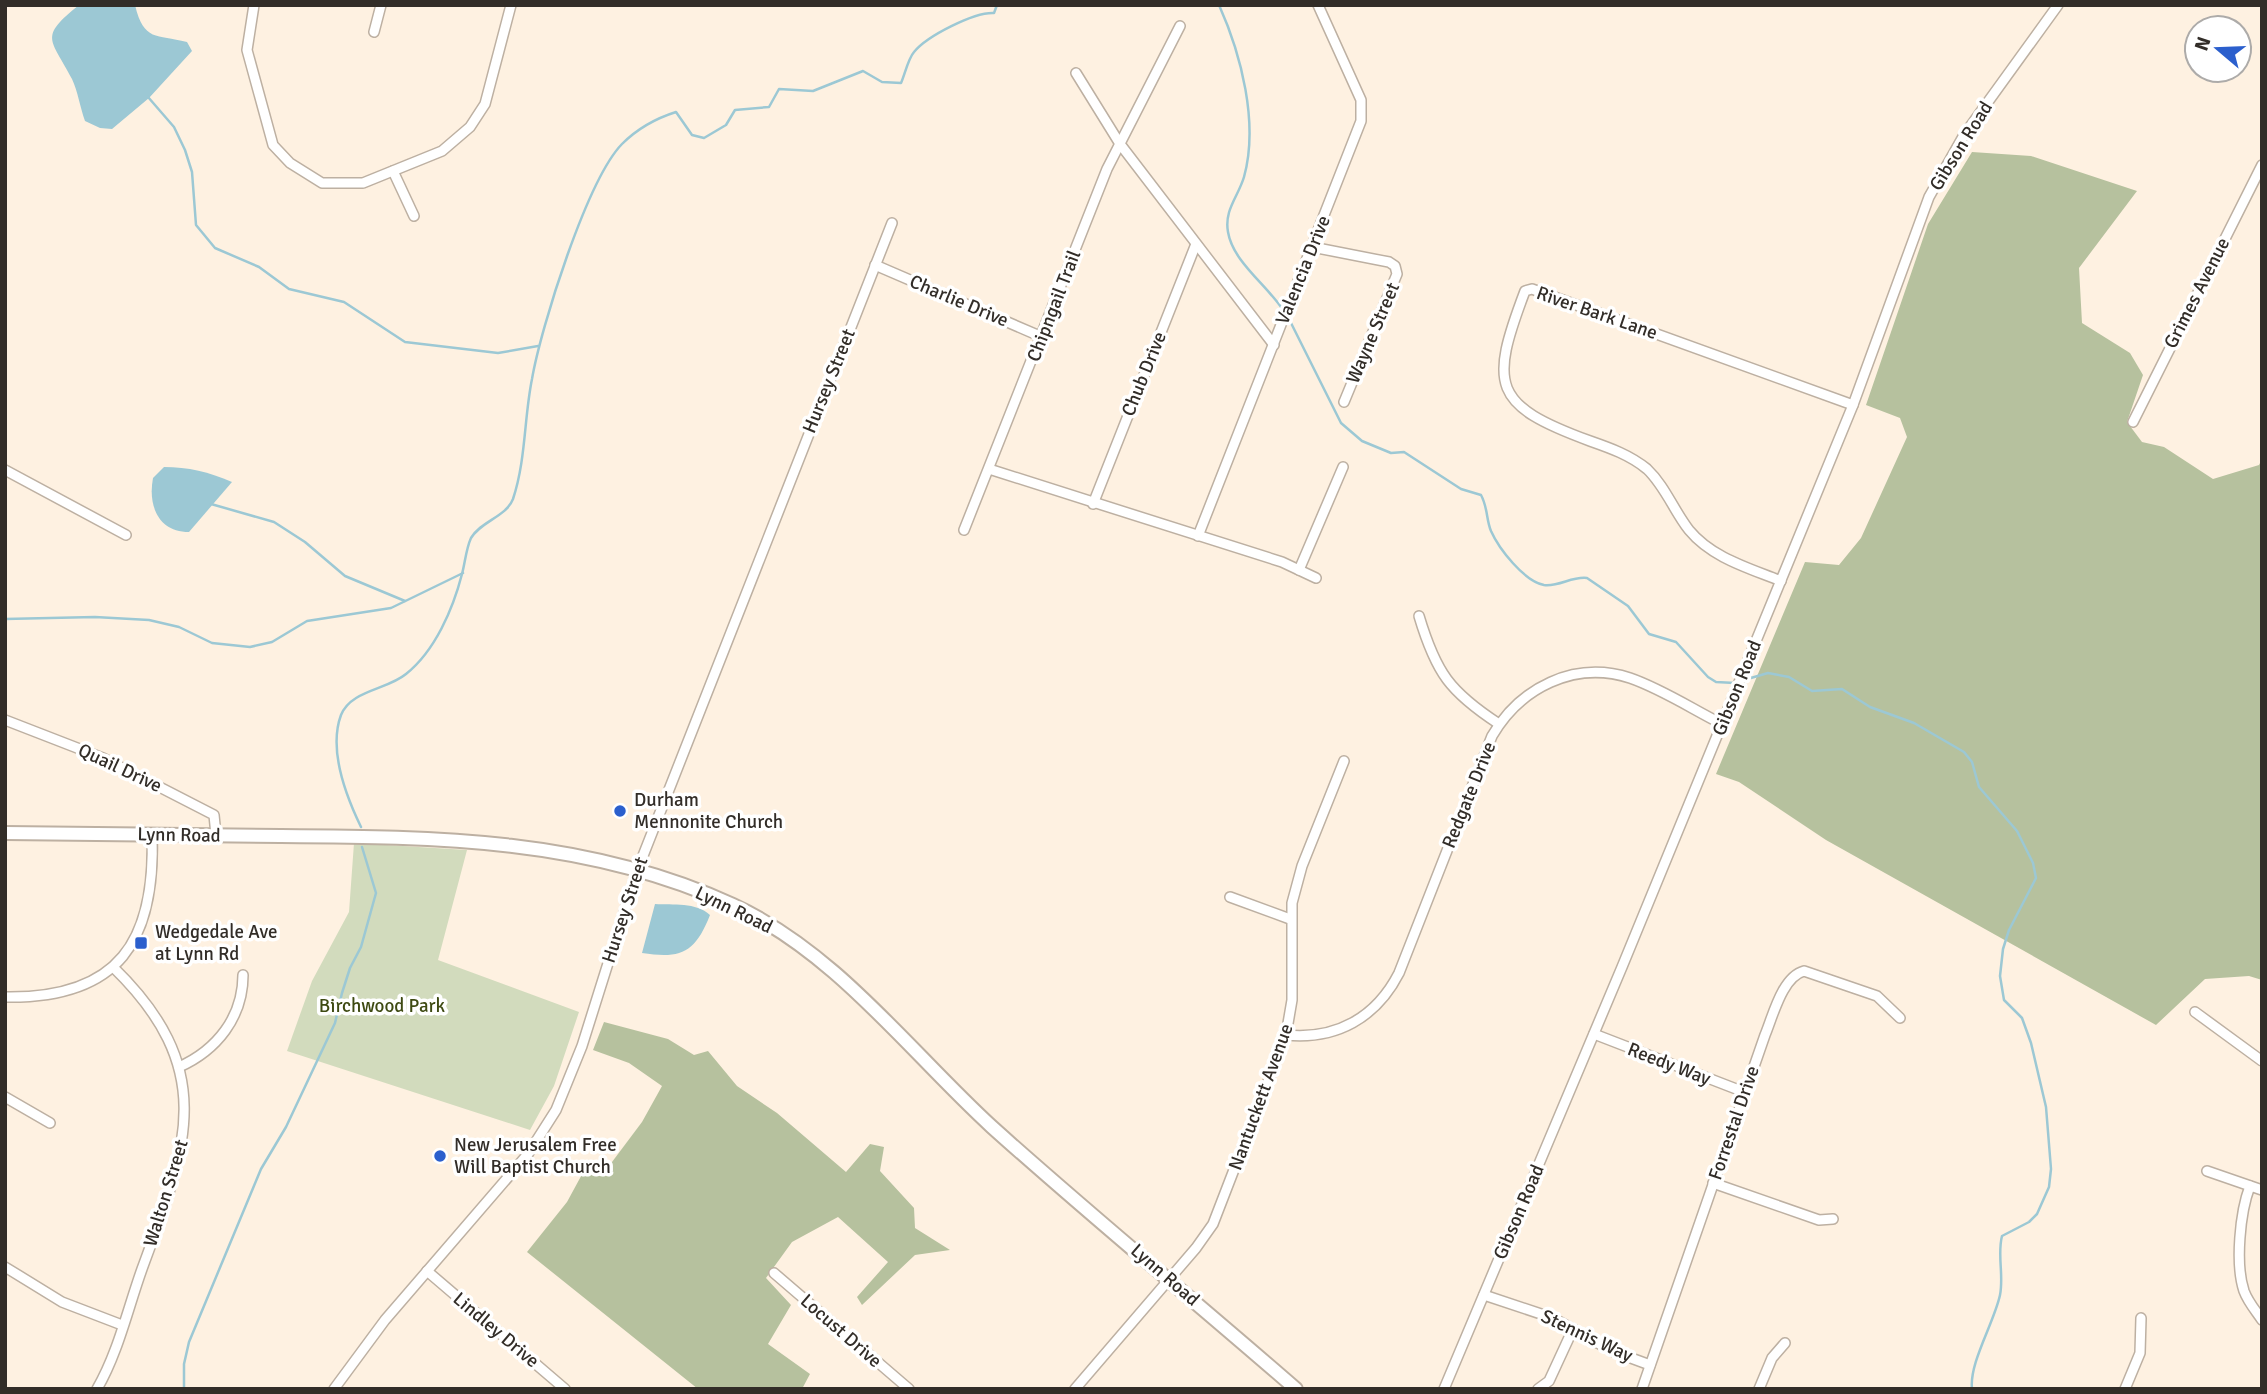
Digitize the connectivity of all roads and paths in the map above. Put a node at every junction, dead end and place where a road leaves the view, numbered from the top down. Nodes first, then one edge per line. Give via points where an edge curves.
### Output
1 (254, 5) edge
2 (381, 5) edge
3 (511, 5) edge
4 (1318, 5) edge
5 (2058, 5) edge
6 (1180, 26) dead end
7 (374, 32) dead end
8 (1076, 73) dead end
9 (1120, 144) junction
10 (2262, 165) edge
11 (393, 171) junction
12 (414, 216) dead end
13 (892, 223) dead end
14 (1196, 244) junction
15 (1312, 247) junction
16 (875, 265) junction
17 (1042, 337) junction
18 (1274, 345) junction
19 (1344, 402) dead end
20 (1853, 405) junction
21 (2133, 422) dead end
22 (1343, 467) dead end
23 (989, 469) junction
24 (5, 470) edge
25 (1093, 504) junction
26 (964, 530) dead end
27 (126, 535) dead end
28 (1198, 536) junction
29 (1299, 570) junction
30 (1316, 578) dead end
31 (1781, 581) junction
32 (1419, 616) dead end
33 (5, 720) edge
34 (1499, 724) junction
35 (1722, 724) junction
36 (1344, 761) dead end
37 (5, 833) edge
38 (152, 834) junction
39 (216, 835) junction
40 (637, 871) junction
41 (1230, 897) dead end
42 (1290, 919) junction
43 (113, 967) junction
44 (243, 975) dead end
45 (5, 997) edge
46 (2195, 1012) dead end
47 (1900, 1018) dead end
48 (1594, 1034) junction
49 (1286, 1035) junction
50 (2262, 1061) edge
51 (179, 1067) junction
52 (1744, 1092) junction
53 (5, 1097) edge
54 (50, 1123) dead end
55 (2207, 1171) dead end
56 (1713, 1183) junction
57 (2250, 1186) junction
58 (2262, 1190) edge
59 (1833, 1219) dead end
60 (5, 1267) edge
61 (427, 1271) junction
62 (774, 1273) dead end
63 (1170, 1279) junction
64 (1484, 1295) junction
65 (2141, 1318) dead end
66 (2262, 1321) edge
67 (122, 1325) junction
68 (1573, 1329) junction
69 (1785, 1343) dead end
70 (1650, 1365) junction
71 (97, 1389) edge
72 (334, 1389) edge
73 (565, 1389) edge
74 (909, 1389) edge
75 (1075, 1389) edge
76 (1296, 1389) edge
77 (1444, 1389) edge
78 (1538, 1389) edge
79 (1642, 1389) edge
80 (1759, 1389) edge
81 (2125, 1389) edge

1 - 11 street via 247,50 273,145 290,163 322,183 363,183
2 - 7 street
3 - 11 street via 485,104 470,127 442,151
4 - 15 street, Valencia Drive via 1363,110
5 - 20 street, Gibson Road via 1941,171
6 - 9 street, Chipngail Trail
8 - 9 street
9 - 14 street
9 - 17 street, Chipngail Trail
10 - 21 street, Grimes Avenue
11 - 12 street
13 - 16 street, Hursey Street
14 - 18 street
14 - 25 street, Chub Drive
15 - 18 street, Valencia Drive
15 - 19 street, Wayne Street via 1389,262 1398,274
16 - 17 street, Charlie Drive
16 - 40 street, Hursey Street
17 - 23 street, Chipngail Trail
18 - 28 street, Valencia Drive
20 - 31 street, Gibson Road
20 - 31 street, River Bark Lane via 1532,289 1525,291 1503,355 1505,380 1522,409 1542,423 1635,460 1658,482 1688,528 1708,548
22 - 29 street
23 - 25 street
23 - 26 street, Chipngail Trail
24 - 27 street
25 - 28 street
28 - 29 street
29 - 30 street
31 - 35 street, Gibson Road
32 - 34 street via 1443,678 1466,702
33 - 39 street, Quail Drive via 103,758 202,808 214,815
34 - 35 street, Redgate Drive via 1518,702 1550,682 1596,673 1630,678
34 - 49 street, Redgate Drive via 1399,973 1383,999 1340,1030 1317,1036
35 - 48 street, Gibson Road
36 - 42 street, Nantuckett Avenue via 1296,881
37 - 38 street, Lynn Road
38 - 39 street, Lynn Road
38 - 43 street via 151,883 142,929
39 - 40 street, Lynn Road via 454,839 561,853
40 - 61 street, Hursey Street via 582,1046 556,1110 527,1154
40 - 63 street, Lynn Road via 735,906 803,948 993,1128
41 - 42 street
42 - 49 street, Nantuckett Avenue via 1292,1000
43 - 45 street via 61,994
43 - 51 street, Walton Street via 148,1005
44 - 51 street via 241,998 230,1026 201,1054
46 - 50 street
47 - 52 street, Forrestal Drive via 1877,996 1804,971 1796,973 1765,1035
48 - 52 street, Reedy Way
48 - 64 street, Gibson Road
49 - 63 street, Nantuckett Avenue via 1213,1224
51 - 67 street, Walton Street via 186,1110 183,1151
52 - 56 street, Forrestal Drive
53 - 54 street
55 - 57 street
56 - 59 street via 1819,1220
56 - 70 street, Forrestal Drive
57 - 58 street
57 - 66 street via 2241,1224 2242,1283
60 - 67 street via 62,1302
61 - 72 street, Hursey Street
61 - 73 street, Lindley Drive
62 - 74 street, Locust Drive
63 - 75 street, Nantuckett Avenue
63 - 76 street, Lynn Road
64 - 68 street, Stennis Way
64 - 77 street, Gibson Road
65 - 81 street via 2140,1353
67 - 71 street, Walton Street
68 - 70 street, Stennis Way
68 - 78 street via 1549,1381
69 - 80 street via 1772,1358
70 - 79 street, Forrestal Drive

